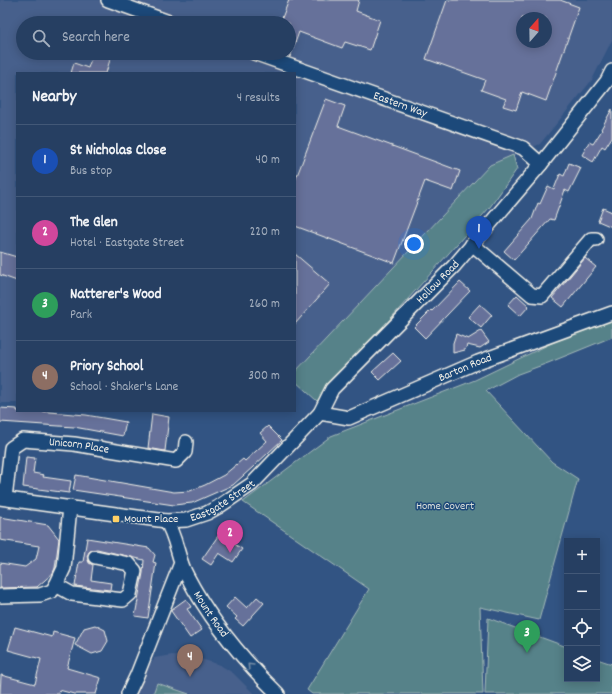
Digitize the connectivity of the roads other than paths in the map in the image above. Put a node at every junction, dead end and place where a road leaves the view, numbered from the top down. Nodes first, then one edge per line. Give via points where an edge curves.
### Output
1 (108, 0) edge
2 (153, 16) edge
3 (274, 60) edge
4 (612, 71) edge
5 (541, 164) junction
6 (596, 240) dead end
7 (472, 244) junction
8 (612, 313) edge
9 (320, 413) junction
10 (186, 442) dead end
11 (2, 498) edge
12 (70, 508) junction
13 (166, 521) junction
14 (95, 557) dead end
15 (182, 563) junction
16 (56, 585) junction
17 (0, 596) edge
18 (128, 694) edge
19 (278, 694) edge

1 - 2 street
3 - 5 street, Eastern Way via 523,148
4 - 5 street, Hollow Road via 607,81
5 - 7 street, Hollow Road
6 - 7 street via 591,239 542,296 532,294
7 - 9 street, Hollow Road via 454,266 332,389
8 - 9 street, Barton Road via 478,362 350,418
9 - 13 street, Eastgate Street via 252,484 207,513 195,518
10 - 11 street, Unicorn Place via 186,452 176,461 74,444 23,440 11,448
11 - 12 street, Eastgate Street
12 - 13 street, Eastgate Street
12 - 16 street via 64,568
13 - 15 street, Mount Road via 175,539
14 - 16 street via 129,564 135,571 130,594 123,600 72,594
15 - 18 street
19 -> 15 street, Mount Road via 228,640 197,593
16 - 17 street via 52,591 40,596

